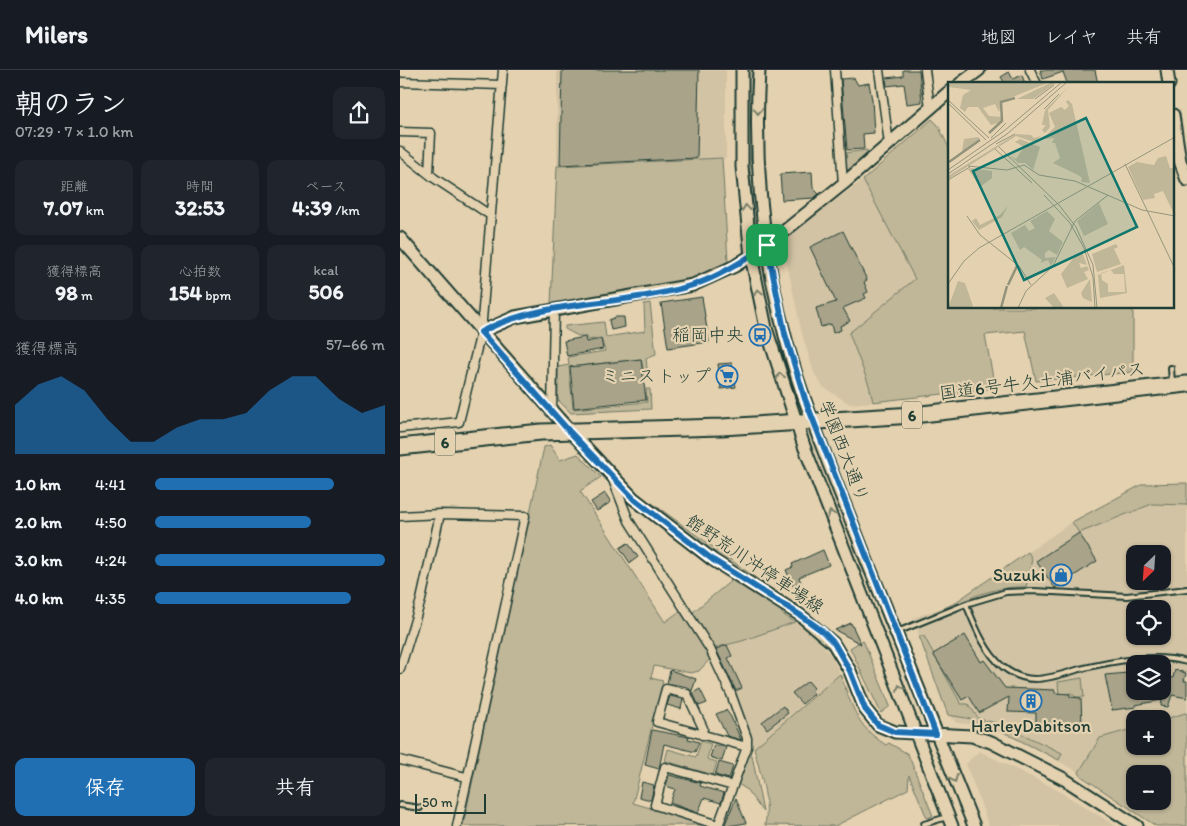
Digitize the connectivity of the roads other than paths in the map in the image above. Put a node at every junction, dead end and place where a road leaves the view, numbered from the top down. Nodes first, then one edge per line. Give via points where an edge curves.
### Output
1 (503, 70) edge
2 (742, 70) edge
3 (760, 70) edge
4 (836, 70) edge
5 (879, 70) edge
6 (925, 70) edge
7 (1030, 70) edge
8 (974, 72) edge
9 (400, 82) edge
10 (962, 82) edge
11 (1036, 82) edge
12 (502, 85) junction
13 (948, 93) edge
14 (930, 108) junction
15 (1174, 122) edge
16 (400, 132) edge
17 (889, 144) junction
18 (400, 151) edge
19 (429, 174) junction
20 (1187, 180) edge
21 (843, 184) junction
22 (490, 215) junction
23 (400, 238) edge
24 (767, 245) junction
25 (751, 256) junction
26 (554, 310) junction
27 (481, 332) junction
28 (1171, 368) dead end
29 (1180, 385) edge
30 (552, 412) junction
31 (812, 421) junction
32 (796, 422) junction
33 (400, 428) edge
34 (459, 431) junction
35 (569, 431) junction
36 (400, 441) edge
37 (612, 478) junction
38 (440, 514) junction
39 (400, 516) edge
40 (1187, 589) edge
41 (966, 604) junction
42 (896, 632) junction
43 (1187, 662) edge
44 (400, 668) edge
45 (918, 734) junction
46 (936, 734) junction
47 (702, 735) junction
48 (747, 747) junction
49 (400, 760) edge
50 (466, 777) junction
51 (733, 786) junction
52 (400, 805) edge
53 (420, 808) dead end
54 (951, 821) edge
55 (924, 824) dead end
56 (457, 826) edge
57 (718, 826) edge
58 (974, 826) edge
59 (1137, 826) edge

1 - 12 street
25 -> 2 main road, 学園西大通り via 742,167
3 -> 24 main road, 学園西大通り via 758,153
4 - 21 street
5 - 17 street
6 - 14 street
7 - 11 street
8 - 10 main road
9 - 12 street
12 - 22 street
13 - 14 main road
14 - 17 main road
15 - 20 main road via 1180,161
16 - 19 street via 431,133
17 - 21 main road
18 - 19 street
19 - 22 street
21 - 24 main road
22 - 27 street
23 - 27 main road, 館野荒川沖停車場線
24 - 25 main road
24 - 31 main road, 学園西大通り via 785,334
25 - 26 main road via 694,285
32 -> 25 main road, 学園西大通り via 766,328
26 - 27 main road via 515,317
26 - 30 street
27 - 30 main road, 館野荒川沖停車場線
27 - 34 street
28 - 29 lane
29 - 31 highway, 国道6号牛久土浦バイパス / 6 via 913,415
30 - 35 main road, 館野荒川沖停車場線
31 - 32 highway, 6
31 - 42 main road, 学園西大通り
32 - 35 highway, 6
45 -> 32 main road, 学園西大通り
33 - 34 street
33 - 36 street
34 - 35 highway, 6
34 - 36 highway, 6
35 - 37 main road, 館野荒川沖停車場線
37 - 45 main road, 館野荒川沖停車場線 via 690,543 821,630 843,656 865,709 878,725 895,732
37 - 48 street via 629,521 710,649 731,694
38 - 39 street
38 - 44 street via 422,600
38 - 50 street via 525,516
40 - 41 lane via 1127,596 1020,591 994,594
41 - 42 lane
41 - 43 lane via 988,649 1003,666 1020,676 1045,678 1145,659 1172,658
42 - 46 main road, 学園西大通り
45 - 46 main road, 館野荒川沖停車場線
45 - 54 main road, 学園西大通り
46 -> 58 main road, 学園西大通り
46 - 59 main road, 館野荒川沖停車場線 via 972,736 992,742 1064,778
47 - 47 street via 657,722 666,689 686,694 703,728
47 - 48 street
48 - 51 street
49 - 50 street
50 - 56 street
51 - 57 street
51 - 57 street via 665,767 655,805
52 - 53 lane
54 - 55 lane

